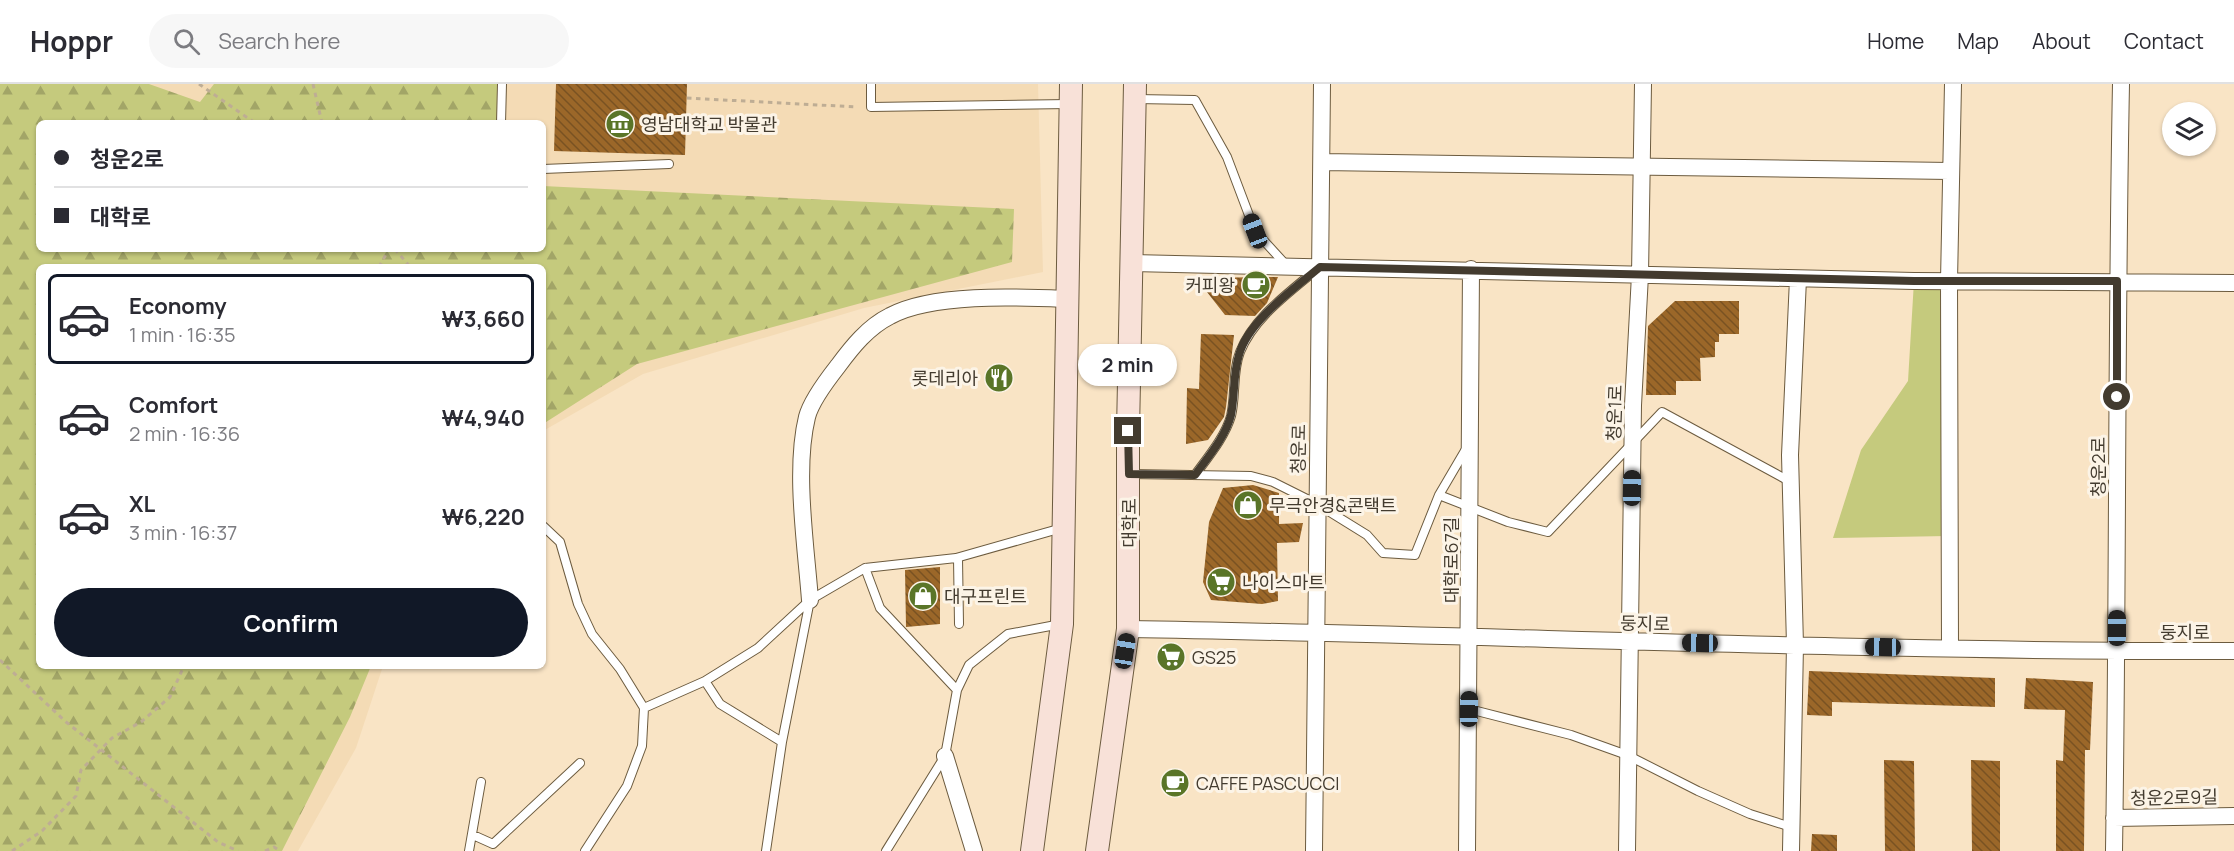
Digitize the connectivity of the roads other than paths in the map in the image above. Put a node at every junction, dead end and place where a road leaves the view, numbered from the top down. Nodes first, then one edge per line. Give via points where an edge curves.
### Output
1 (502, 84) edge
2 (871, 84) edge
3 (1322, 84) edge
4 (1643, 84) edge
5 (1953, 84) edge
6 (2121, 84) edge
7 (1135, 91) edge
8 (1071, 94) edge
9 (501, 120) edge
10 (1322, 162) junction
11 (669, 164) dead end
12 (1642, 167) junction
13 (546, 169) edge
14 (1950, 171) junction
15 (1132, 263) junction
16 (1288, 266) junction
17 (1320, 267) junction
18 (1471, 269) junction
19 (1640, 274) junction
20 (1798, 279) junction
21 (1948, 281) junction
22 (2117, 281) junction
23 (2234, 283) edge
24 (1066, 299) junction
25 (1471, 441) junction
26 (1632, 444) junction
27 (1129, 474) junction
28 (1195, 475) junction
29 (1791, 482) junction
30 (1439, 495) junction
31 (1317, 504) junction
32 (1471, 507) junction
33 (1063, 528) junction
34 (546, 529) edge
35 (958, 558) junction
36 (865, 568) junction
37 (810, 600) junction
38 (959, 624) dead end
39 (1062, 624) junction
40 (1128, 629) junction
41 (1316, 633) junction
42 (1470, 638) junction
43 (1629, 642) junction
44 (1795, 645) junction
45 (1950, 648) junction
46 (2117, 651) junction
47 (2234, 651) edge
48 (705, 681) junction
49 (957, 690) junction
50 (644, 708) junction
51 (1469, 709) junction
52 (782, 742) junction
53 (1627, 755) junction
54 (945, 756) junction
55 (580, 763) dead end
56 (481, 782) dead end
57 (2234, 816) edge
58 (2114, 818) junction
59 (1791, 827) junction
60 (473, 834) junction
61 (469, 851) edge
62 (585, 851) edge
63 (766, 851) edge
64 (886, 851) edge
65 (974, 851) edge
66 (1032, 851) edge
67 (1097, 851) edge
68 (1314, 851) edge
69 (1467, 851) edge
70 (1627, 851) edge
71 (1791, 851) edge
72 (2114, 851) edge

1 - 9 lane
2 - 8 lane via 871,107
3 - 10 street, 청운로
4 - 12 street, 청운1로
5 - 14 street
6 - 22 street, 청운2로
7 - 15 main road, 대학로
7 - 16 lane via 1195,100 1227,157 1255,231
8 - 24 main road
10 - 12 street
10 - 17 street, 청운로
11 - 13 lane
12 - 14 street
12 - 19 street, 청운1로
14 - 21 street
15 - 16 street
15 - 27 main road, 대학로
16 - 17 street
17 - 18 street
17 - 28 lane via 1280,300 1250,332 1239,354 1230,418
17 - 31 street, 청운로
18 - 19 street
18 - 25 street, 대학로67길
19 - 20 street
19 - 26 street, 청운1로
20 - 21 street
20 - 29 street
21 - 22 street
21 - 45 street
22 - 23 street
22 - 46 street, 청운2로
24 - 33 main road
24 - 37 street via 973,299 917,305 889,316 859,339 831,375 807,416 803,511
25 - 30 lane
25 - 32 street, 대학로67길
26 - 29 lane via 1662,412
26 - 32 lane via 1548,532
26 - 43 street, 청운1로
27 - 28 lane
27 - 40 main road, 대학로
28 - 31 lane via 1251,476 1273,482
29 - 44 street
30 - 31 lane via 1415,555 1383,553 1367,535
30 - 32 lane
31 - 41 street, 청운로
32 - 42 street, 대학로67길
33 - 35 lane
33 - 39 main road
34 - 50 lane via 560,542 578,604 592,634
35 - 36 lane
35 - 38 lane
36 - 37 lane
36 - 49 lane via 880,608
37 - 48 lane via 758,648
37 - 52 lane
39 - 49 lane via 1008,634 969,665
39 - 66 main road
40 - 41 street, 둥지로
40 - 67 main road, 대학로
41 - 42 street, 둥지로
41 - 68 street, 청운로
42 - 43 street, 둥지로
42 - 51 street, 대학로67길
43 - 44 street, 둥지로
43 - 53 street, 청운1로
44 - 45 street, 둥지로
44 - 59 street
45 - 46 street, 둥지로
46 - 47 street, 둥지로
46 - 58 street, 청운2로
48 - 50 lane
48 - 52 lane via 720,704
49 - 54 lane
50 - 62 lane via 642,746 627,786
51 - 53 lane via 1571,735
51 - 69 street, 대학로67길
52 - 63 lane
53 - 59 lane via 1730,805
53 - 70 street, 청운1로
54 - 64 lane
54 - 65 street
55 - 60 lane via 493,844
56 - 60 lane
57 - 58 street, 청운2로9길
58 - 72 street, 청운2로
59 - 71 street
60 - 61 lane

